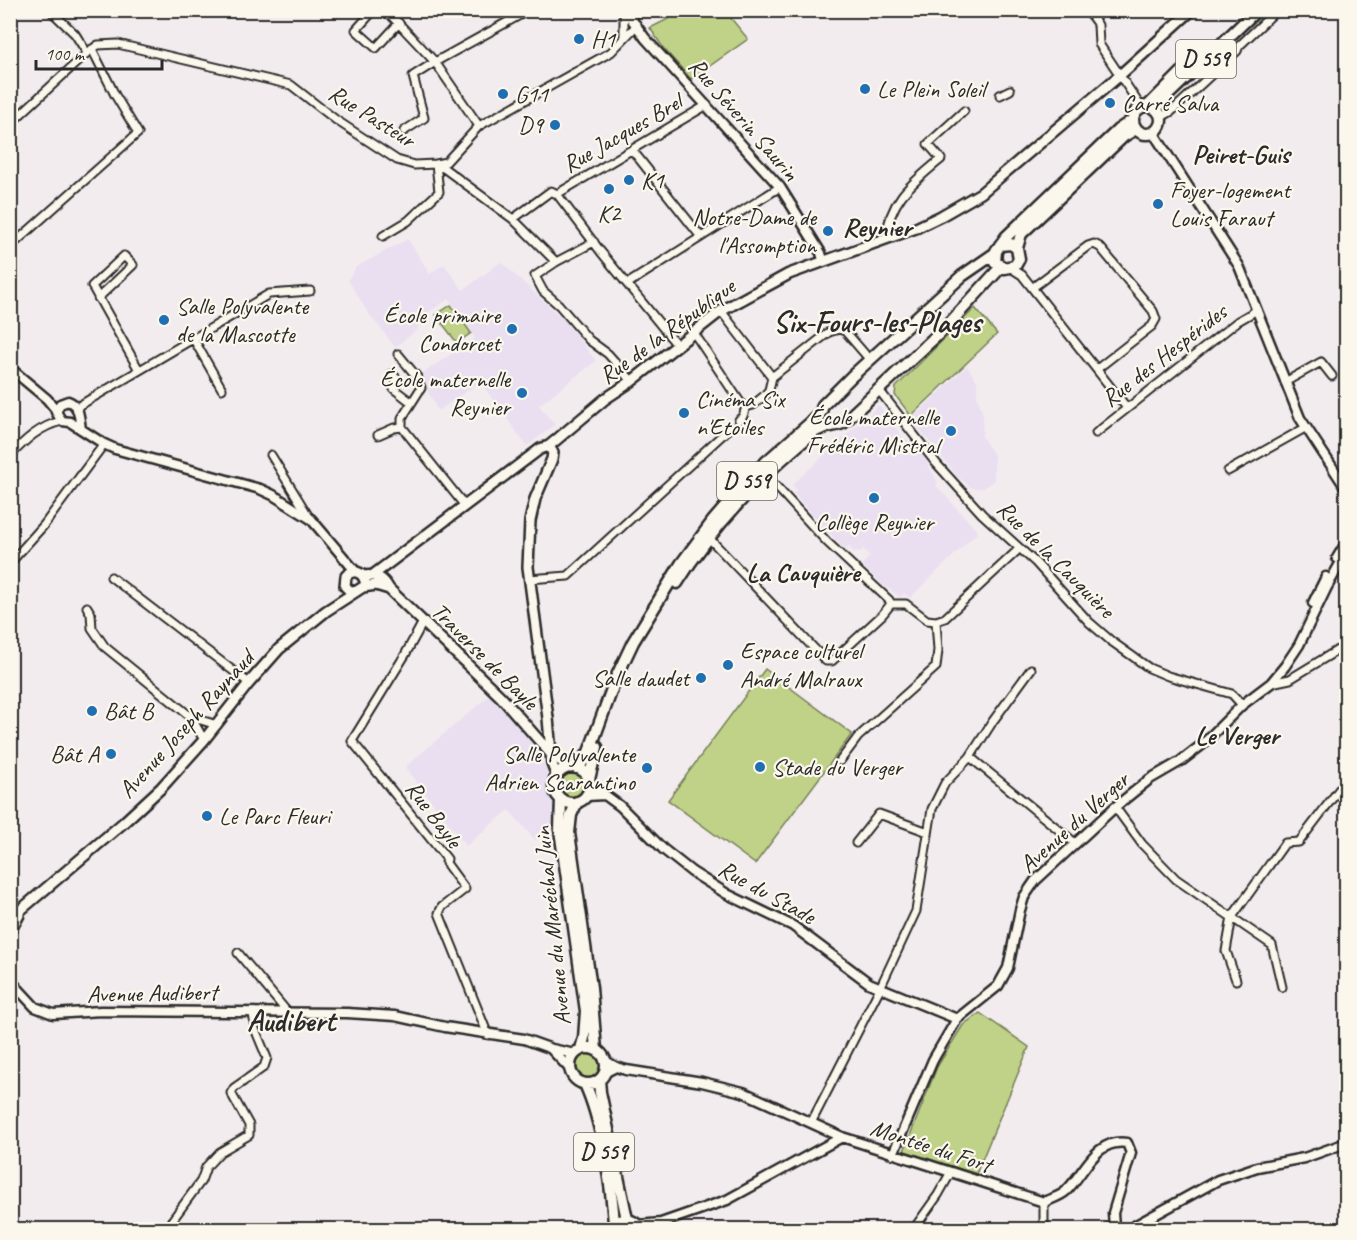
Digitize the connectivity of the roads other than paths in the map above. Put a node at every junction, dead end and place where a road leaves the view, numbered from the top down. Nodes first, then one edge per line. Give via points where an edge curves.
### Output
1 (50, 10) edge
2 (374, 10) edge
3 (386, 10) edge
4 (529, 10) edge
5 (642, 10) edge
6 (1087, 10) edge
7 (1192, 10) edge
8 (1248, 10) edge
9 (1257, 10) edge
10 (1276, 10) edge
11 (627, 12) edge
12 (399, 23) junction
13 (637, 25) junction
14 (624, 37) junction
15 (89, 51) junction
16 (435, 62) junction
17 (1119, 76) junction
18 (1010, 90) dead end
19 (1000, 95) dead end
20 (707, 105) junction
21 (1151, 110) junction
22 (964, 111) dead end
23 (10, 124) edge
24 (1134, 125) junction
25 (479, 126) junction
26 (404, 131) dead end
27 (1153, 132) junction
28 (633, 151) junction
29 (436, 164) junction
30 (780, 187) junction
31 (557, 194) junction
32 (513, 219) junction
33 (383, 236) dead end
34 (701, 237) junction
35 (886, 238) junction
36 (594, 242) junction
37 (10, 247) edge
38 (1017, 248) junction
39 (997, 250) junction
40 (823, 260) junction
41 (556, 262) junction
42 (1010, 266) junction
43 (627, 284) junction
44 (1032, 288) junction
45 (310, 291) dead end
46 (98, 298) junction
47 (1257, 310) junction
48 (721, 311) junction
49 (694, 333) junction
50 (193, 338) junction
51 (677, 345) junction
52 (398, 354) dead end
53 (870, 360) junction
54 (10, 368) edge
55 (1097, 369) junction
56 (140, 370) junction
57 (392, 375) dead end
58 (1332, 376) dead end
59 (772, 377) junction
60 (632, 381) junction
61 (1285, 382) junction
62 (222, 388) dead end
63 (879, 390) junction
64 (47, 399) junction
65 (62, 402) junction
66 (411, 402) junction
67 (746, 407) junction
68 (1127, 408) junction
69 (77, 411) junction
70 (56, 412) junction
71 (821, 412) junction
72 (741, 418) dead end
73 (66, 421) junction
74 (48, 425) junction
75 (828, 425) junction
76 (402, 428) junction
77 (730, 428) dead end
78 (1305, 428) junction
79 (81, 429) junction
80 (1096, 433) dead end
81 (378, 435) dead end
82 (104, 444) junction
83 (549, 446) junction
84 (271, 455) dead end
85 (10, 456) edge
86 (1228, 471) dead end
87 (775, 485) dead end
88 (1347, 488) edge
89 (465, 506) junction
90 (311, 519) junction
91 (710, 539) junction
92 (1347, 543) edge
93 (1019, 549) junction
94 (340, 553) junction
95 (1347, 553) edge
96 (10, 564) edge
97 (364, 574) junction
98 (111, 577) dead end
99 (529, 579) junction
100 (345, 582) junction
101 (359, 589) junction
102 (389, 589) junction
103 (891, 604) junction
104 (87, 607) dead end
105 (326, 611) junction
106 (936, 621) junction
107 (423, 622) junction
108 (1347, 645) edge
109 (1031, 669) dead end
110 (249, 682) junction
111 (1271, 683) junction
112 (1242, 705) junction
113 (191, 717) junction
114 (217, 724) junction
115 (204, 740) junction
116 (551, 754) junction
117 (970, 758) junction
118 (840, 761) dead end
119 (573, 768) junction
120 (557, 777) junction
121 (589, 781) junction
122 (1341, 787) dead end
123 (604, 795) junction
124 (586, 796) junction
125 (561, 799) junction
126 (577, 802) junction
127 (1115, 807) junction
128 (928, 832) junction
129 (856, 843) dead end
130 (1074, 843) junction
131 (21, 912) junction
132 (1232, 917) junction
133 (10, 919) edge
134 (10, 931) edge
135 (238, 953) dead end
136 (10, 973) edge
137 (1236, 980) dead end
138 (12, 981) edge
139 (1282, 987) dead end
140 (879, 988) junction
141 (253, 1012) junction
142 (288, 1013) junction
143 (957, 1019) junction
144 (488, 1035) junction
145 (552, 1049) junction
146 (596, 1050) junction
147 (578, 1052) junction
148 (604, 1060) junction
149 (616, 1067) junction
150 (570, 1069) junction
151 (602, 1076) junction
152 (585, 1084) junction
153 (811, 1123) junction
154 (842, 1137) junction
155 (1347, 1143) edge
156 (893, 1154) junction
157 (951, 1172) junction
158 (1044, 1202) junction
159 (627, 1219) junction
160 (661, 1223) junction
161 (611, 1226) edge
162 (639, 1227) edge
163 (165, 1230) edge
164 (652, 1230) edge
165 (914, 1230) edge
166 (1042, 1230) edge
167 (1119, 1230) edge
168 (1127, 1230) edge

1 - 15 street
2 - 12 street via 356,30 376,48
3 - 12 street
4 - 16 street
5 - 11 street
6 - 17 street via 1098,25 1099,44
7 - 17 main road, Rue de la République
8 - 21 main road, D 559 via 1149,102
9 - 21 main road, D 559
10 - 21 street via 1172,111
11 - 13 street, Rue Séverin Saurin
11 - 14 street
12 - 16 street
13 - 14 street
13 - 20 street, Rue Séverin Saurin
14 - 25 street via 611,52
15 - 23 street
15 - 29 street, Rue Pasteur via 98,45 118,44 291,85 397,160 414,165
15 - 37 street via 138,133
16 - 25 street
16 - 26 street via 413,76 424,118
17 - 21 street
17 - 35 main road, Rue de la République via 981,193 925,224
18 - 19 street
20 - 28 street, Rue Jacques Brel
20 - 30 street, Rue Séverin Saurin
21 - 24 main road via 1134,114
21 - 27 main road via 1160,124
22 - 35 street via 928,144 941,159 901,195 890,214
24 - 27 main road via 1142,133
24 - 38 main road via 1021,234
24 - 39 main road, D 559 via 1118,130 1016,226
25 - 29 street via 446,162
27 - 47 street via 1239,266
28 - 31 street, Rue Jacques Brel
28 - 34 street
29 - 32 street, Rue Pasteur
29 - 33 street via 439,192 419,212
30 - 34 street
30 - 40 street, Rue Séverin Saurin
31 - 32 street via 550,191
31 - 36 street
32 - 41 street, Rue Pasteur
34 - 43 street
35 - 40 main road, Rue de la République
36 - 41 street
36 - 43 street
38 - 39 main road via 1011,244
38 - 42 main road via 1020,255
39 - 42 main road via 996,262
39 - 53 main road, D 559 via 962,276
40 - 48 main road, Rue de la République via 779,278
41 - 60 street via 535,276 543,291
42 - 44 street
42 - 63 main road, D 559
43 - 51 street
44 - 55 street
44 - 55 street via 1094,244 1154,311 1156,319 1152,326
45 - 50 street via 269,294
46 - 46 street via 133,265 124,256 92,286
46 - 56 street
47 - 61 street
47 - 68 street, Rue des Hespérides
48 - 49 main road, Rue de la République
48 - 59 street
49 - 51 main road, Rue de la République
49 - 67 street
50 - 56 street
50 - 62 street
51 - 60 main road, Rue de la République
52 - 66 street via 421,388
53 - 59 street via 850,334 839,329 829,332
53 - 71 main road, D 559 via 823,405
54 - 64 street
55 - 68 street
56 - 69 street
57 - 66 street via 398,380 394,389
58 - 61 street via 1322,362
59 - 67 street via 764,396
60 - 83 main road, Rue de la République
61 - 78 street
63 - 75 main road, D 559 via 843,423
63 - 93 street, Rue de la Cauquière via 936,463
64 - 65 street
64 - 70 street
65 - 69 street via 71,402
65 - 70 street
66 - 76 street via 402,418
67 - 72 street
68 - 80 street, Rue des Hespérides
69 - 73 street
69 - 79 street
70 - 73 street
70 - 74 street
71 - 75 main road
71 - 119 main road, D 559 via 758,469 681,564 633,642 589,752
73 - 74 street
73 - 79 street
74 - 85 street
75 - 91 main road, D 559 via 811,434 765,474
76 - 81 street
76 - 89 street
77 - 99 street via 568,576
78 - 86 street
78 - 88 street
79 - 82 street
82 - 90 street via 138,457 260,489
82 - 96 street
83 - 89 main road
83 - 99 main road via 554,453 530,521
84 - 90 street
87 - 103 street
89 - 97 main road
90 - 94 street
91 - 103 street via 826,661 832,662
91 - 121 main road, D 559 via 681,576 639,644 611,707 592,760
92 - 111 street, Avenue du Verger
93 - 106 street via 945,618
93 - 112 street, Rue de la Cauquière via 1046,572 1089,622 1149,668 1232,694
94 - 97 street
94 - 100 street
95 - 111 street, Avenue du Verger via 1299,645
97 - 100 main road via 350,572
97 - 101 main road
97 - 102 main road, Traverse de Bayle via 385,581
98 - 110 street
99 - 116 main road
100 - 101 main road via 349,590
100 - 105 main road, Avenue Joseph Raynaud
101 - 102 main road via 376,585
101 - 105 main road, Avenue Joseph Raynaud
102 - 107 main road, Traverse de Bayle
103 - 106 street via 906,604 927,620
104 - 113 street via 92,614 92,628 105,648
105 - 110 main road, Avenue Joseph Raynaud via 279,649
106 - 118 street via 936,667 858,737
107 - 116 main road, Traverse de Bayle via 501,697
107 - 144 street, Rue Bayle via 352,741 447,859 465,889 439,913
108 - 111 street via 1290,679
109 - 117 street
110 - 114 main road, Avenue Joseph Raynaud
111 - 112 street, Avenue du Verger
112 - 127 street, Avenue du Verger via 1203,744
113 - 114 street
113 - 115 street
114 - 115 main road, Avenue Joseph Raynaud
115 - 131 main road, Avenue Joseph Raynaud via 123,823
116 - 119 main road, Traverse de Bayle
116 - 120 main road, Traverse de Bayle
117 - 128 street via 945,783 932,809
117 - 130 street
119 - 120 main road
119 - 121 main road via 584,772
120 - 125 main road via 555,790
121 - 123 street, Rue du Stade
121 - 124 main road
122 - 132 street via 1299,842 1285,843
123 - 124 street
123 - 140 street, Rue du Stade via 692,872 793,926
124 - 126 main road
125 - 126 main road
125 - 147 main road, Avenue du Maréchal Juin via 560,830 586,1011 584,1038
126 - 146 main road, Avenue du Maréchal Juin via 569,833
127 - 130 street, Avenue du Verger
127 - 132 street via 1142,844 1176,879
128 - 129 street via 879,814
128 - 140 street via 915,911
130 - 143 street, Avenue du Verger via 1035,880 1024,897 1008,968 998,986
131 - 133 main road, Avenue Joseph Raynaud
131 - 134 main road, Avenue Joseph Raynaud
132 - 137 street via 1226,951
132 - 139 street via 1272,945
135 - 142 street
136 - 138 street, Avenue Audibert
138 - 141 street, Avenue Audibert via 35,1007 53,1014
140 - 143 street, Rue du Stade
140 - 153 street
141 - 142 street, Avenue Audibert
141 - 163 street via 255,1029 267,1058 264,1067 231,1093 249,1125 249,1135 220,1152 206,1167 201,1181
142 - 144 street, Avenue Audibert via 395,1016
143 - 156 street, Avenue du Verger via 933,1060
144 - 145 street, Avenue Audibert
145 - 147 street, Avenue Audibert
145 - 150 street
146 - 147 main road
146 - 148 main road
147 - 150 main road
148 - 149 street, Montée du Fort
148 - 151 main road
149 - 151 street
149 - 153 street, Montée du Fort via 743,1092
150 - 152 main road
151 - 152 main road
151 - 159 main road, D 559 via 600,1092
152 - 161 main road, D 559 via 608,1171
153 - 154 street, Montée du Fort
154 - 156 street, Montée du Fort
154 - 160 street via 727,1200
155 - 168 street via 1218,1180
156 - 157 street, Montée du Fort
157 - 158 street, Montée du Fort
157 - 165 street
158 - 166 street
158 - 167 street via 1065,1193 1099,1149 1116,1141 1127,1143 1131,1153 1113,1213 1114,1227
159 - 161 main road
159 - 162 main road
160 - 162 street
160 - 164 street

